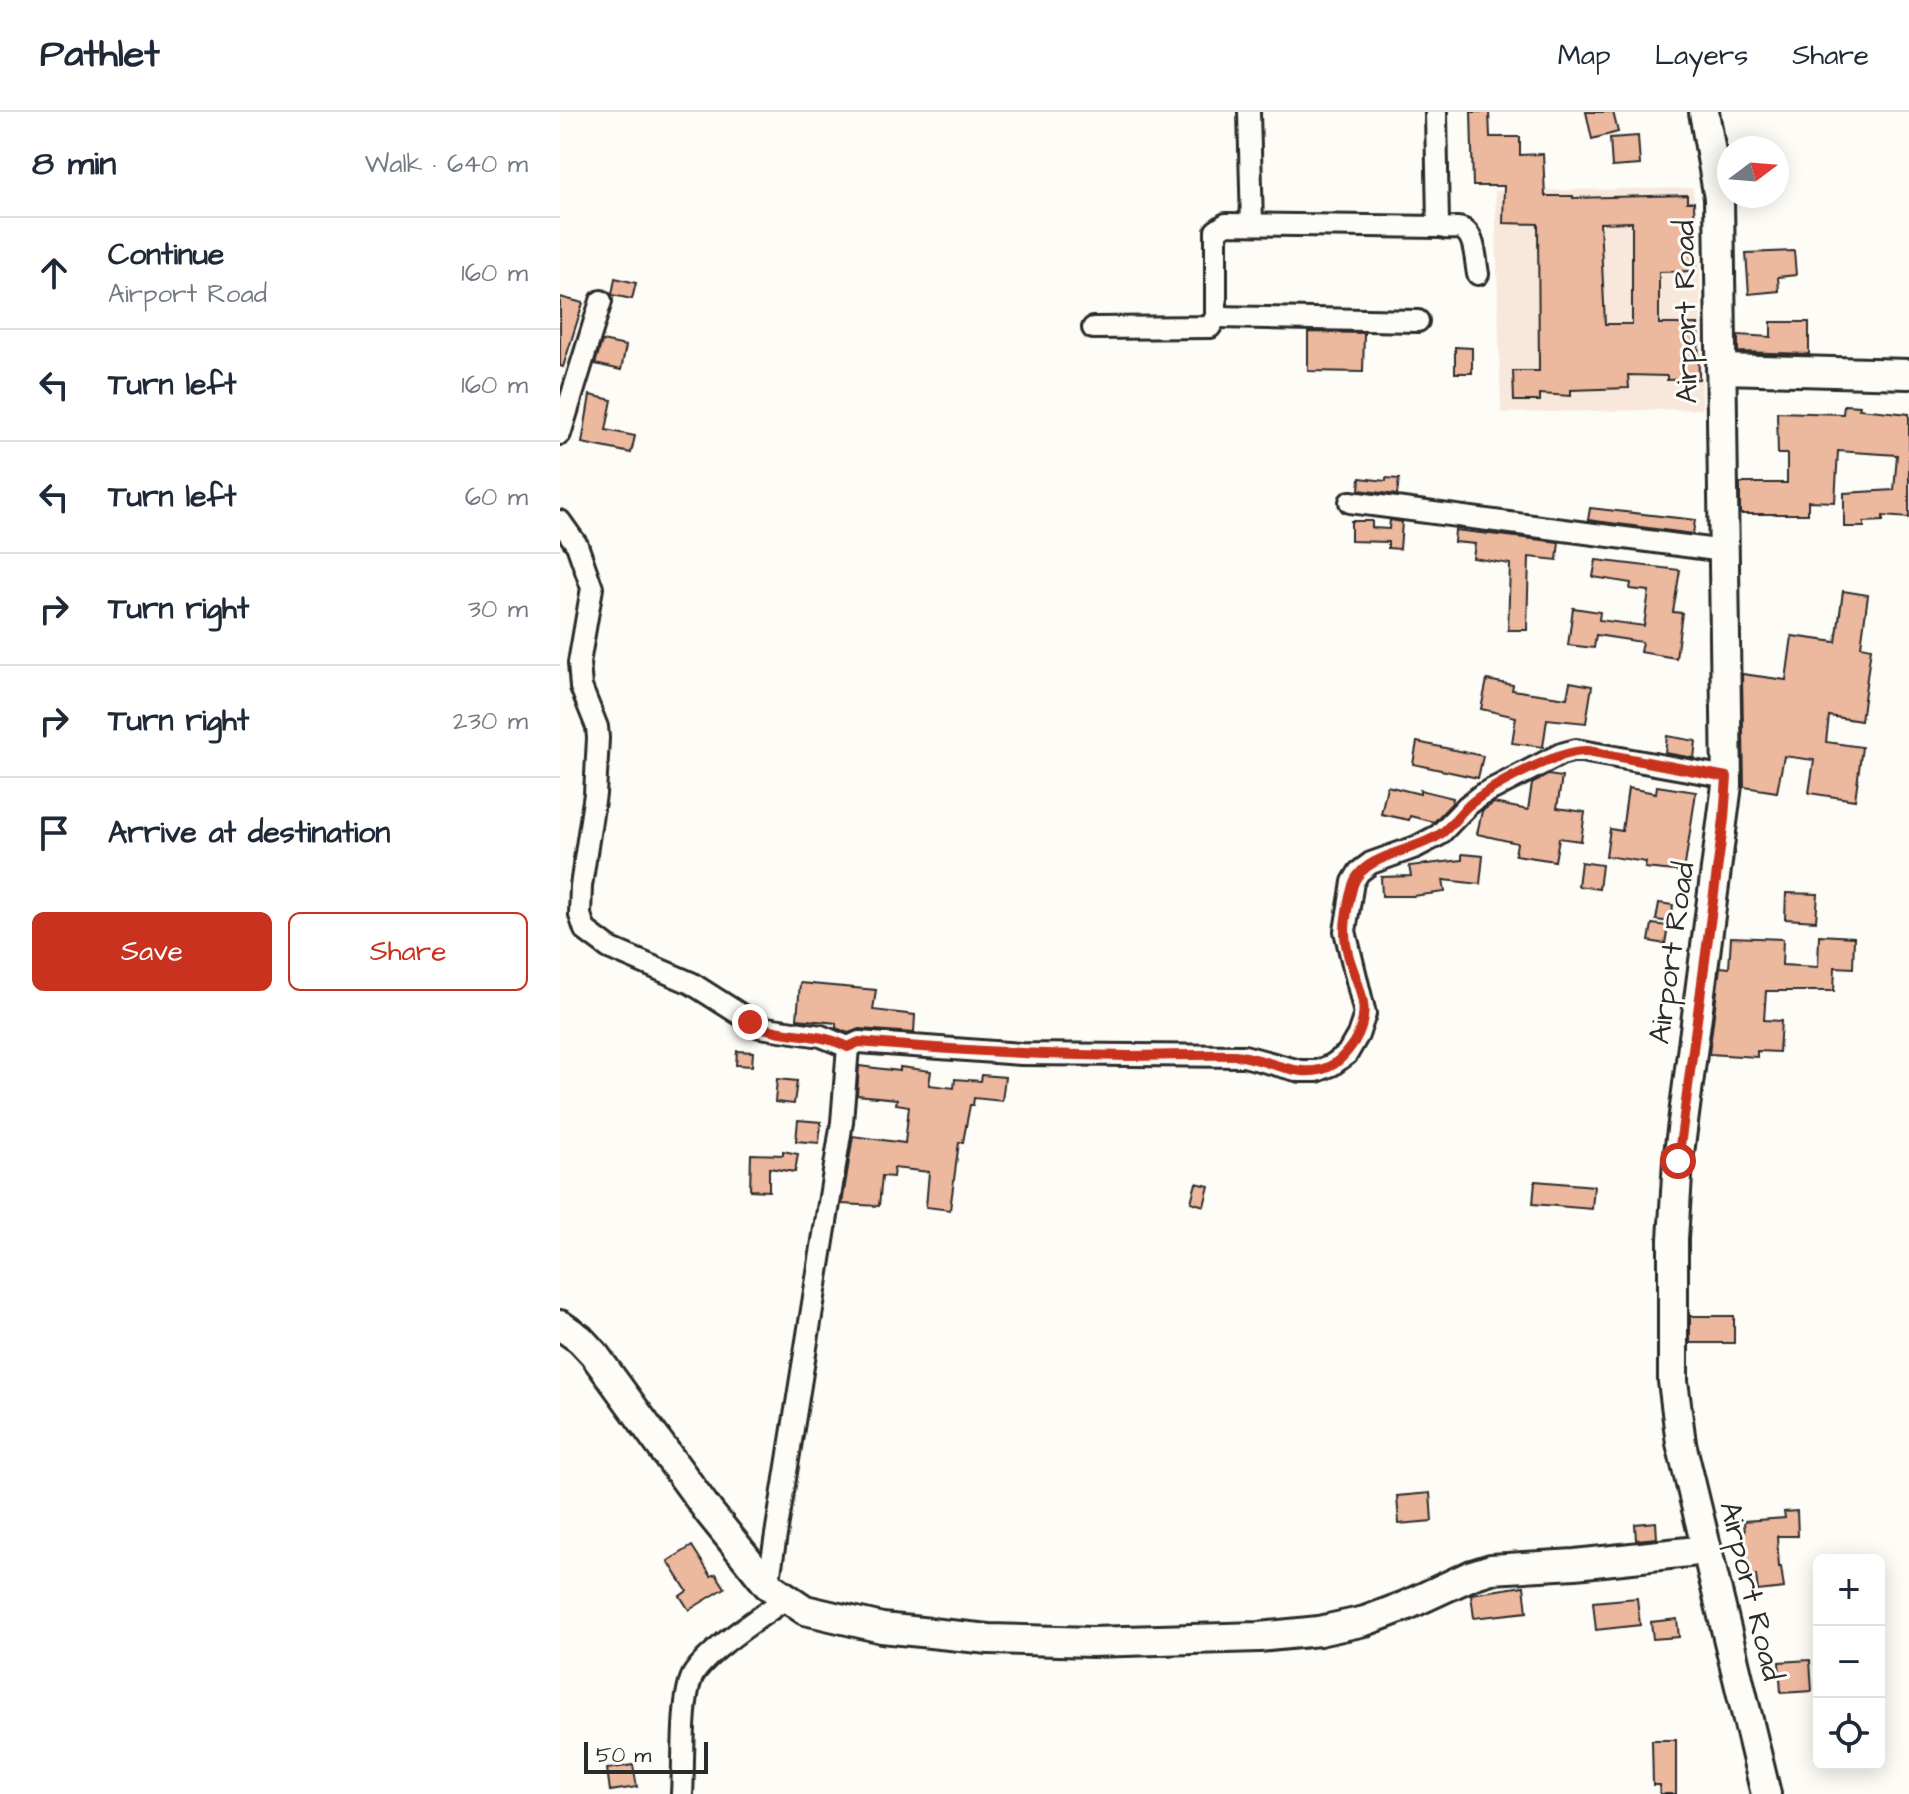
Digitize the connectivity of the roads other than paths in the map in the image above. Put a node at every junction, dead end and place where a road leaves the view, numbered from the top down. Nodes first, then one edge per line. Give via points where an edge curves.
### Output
1 (1249, 112) edge
2 (1436, 112) edge
3 (1704, 112) edge
4 (1252, 224) junction
5 (1440, 227) junction
6 (1478, 274) dead end
7 (601, 301) dead end
8 (1216, 317) junction
9 (1418, 321) dead end
10 (1093, 328) dead end
11 (1721, 369) junction
12 (1909, 374) edge
13 (560, 434) edge
14 (1350, 502) dead end
15 (560, 521) edge
16 (1724, 551) junction
17 (1727, 777) junction
18 (848, 1047) junction
19 (560, 1325) edge
20 (1707, 1550) junction
21 (777, 1592) junction
22 (682, 1794) edge
23 (1766, 1794) edge

1 - 4 street
2 - 5 street
3 - 11 main road, Airport Road via 1719,198
4 - 5 street
4 - 8 street via 1226,224 1216,231
5 - 6 street via 1467,231
7 - 13 street
8 - 9 street
8 - 10 street via 1204,329
11 - 12 main road
11 - 16 main road, Airport Road
14 - 16 street
15 - 18 street via 577,545 592,588 579,663 598,738 581,886 585,930 609,948 691,983 760,1027 821,1036
16 - 17 main road, Airport Road
17 - 18 street via 1576,750 1481,795 1439,835 1365,867 1353,882 1345,931 1365,1004 1363,1023 1347,1054 1317,1071 1244,1056 1021,1054 859,1042
17 - 20 main road, Airport Road via 1678,1161 1673,1253 1673,1381 1681,1443
18 - 21 street
19 - 21 main road via 594,1354 709,1512
20 - 21 main road via 1491,1569 1365,1621 1259,1637 989,1639 825,1616
20 - 23 main road, Airport Road
21 - 22 street via 694,1674 687,1695

